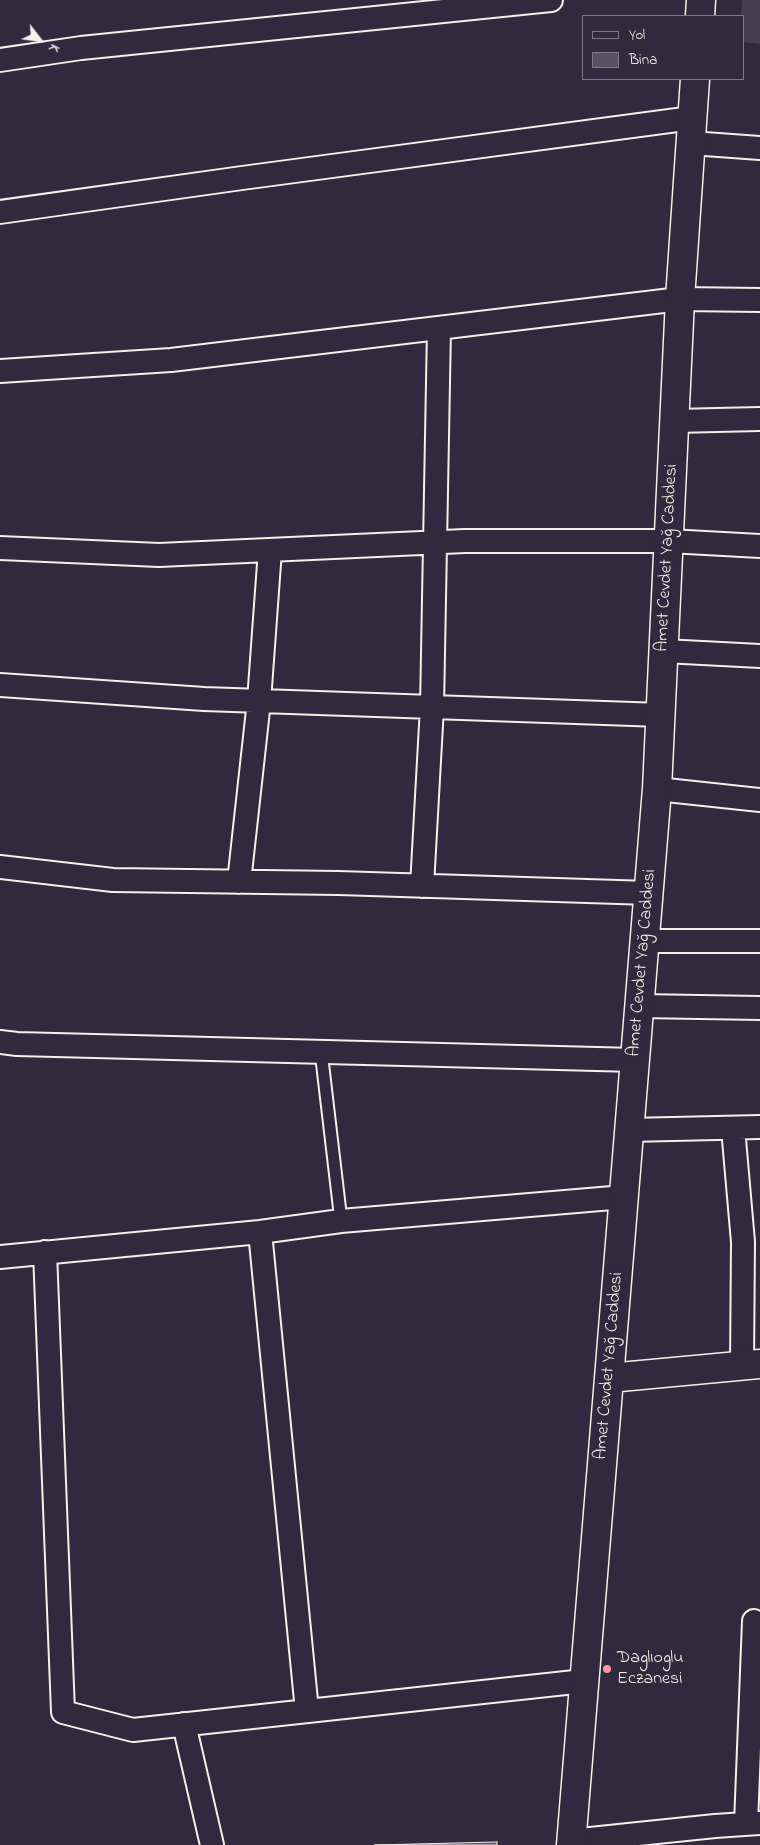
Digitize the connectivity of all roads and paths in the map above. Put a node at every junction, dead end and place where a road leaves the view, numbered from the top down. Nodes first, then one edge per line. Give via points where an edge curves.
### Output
1 (551, 0) edge
2 (701, 0) edge
3 (700, 15) edge
4 (0, 60) edge
5 (695, 80) edge
6 (692, 131) junction
7 (760, 148) edge
8 (0, 212) edge
9 (680, 299) junction
10 (760, 300) edge
11 (439, 328) junction
12 (0, 372) edge
13 (674, 420) junction
14 (760, 420) edge
15 (669, 541) junction
16 (435, 543) junction
17 (760, 546) edge
18 (0, 548) edge
19 (270, 550) junction
20 (664, 652) junction
21 (760, 656) edge
22 (0, 685) edge
23 (259, 701) junction
24 (432, 707) junction
25 (661, 715) junction
26 (657, 789) junction
27 (760, 800) edge
28 (0, 868) edge
29 (239, 882) junction
30 (422, 886) junction
31 (649, 893) junction
32 (645, 941) junction
33 (760, 941) edge
34 (640, 1006) junction
35 (760, 1008) edge
36 (0, 1042) edge
37 (321, 1051) junction
38 (635, 1060) junction
39 (760, 1127) edge
40 (733, 1128) junction
41 (629, 1130) junction
42 (624, 1197) junction
43 (341, 1222) junction
44 (260, 1232) junction
45 (752, 1242) edge
46 (45, 1252) junction
47 (0, 1256) edge
48 (751, 1365) edge
49 (609, 1378) junction
50 (754, 1621) dead end
51 (584, 1681) junction
52 (307, 1711) junction
53 (184, 1724) junction
54 (753, 1824) edge
55 (715, 1835) edge
56 (571, 1843) edge
57 (212, 1845) edge

1 - 4 street via 81,48
2 - 3 main road
5 - 6 main road, Amet Cevdet Yağ Caddesi
6 - 7 street
6 - 8 street via 242,178
6 - 9 main road, Amet Cevdet Yağ Caddesi
9 - 10 street
9 - 11 street
9 - 13 main road, Amet Cevdet Yağ Caddesi
11 - 12 street via 171,360
11 - 16 street
13 - 14 street
13 - 15 main road, Amet Cevdet Yağ Caddesi
15 - 16 street
15 - 17 street
15 - 20 main road, Amet Cevdet Yağ Caddesi
16 - 19 street
16 - 24 street
18 - 19 street via 159,555
19 - 23 street
20 - 21 street
20 - 25 main road, Amet Cevdet Yağ Caddesi
22 - 23 street
23 - 24 street
23 - 29 street
24 - 25 street
24 - 30 street
25 - 26 main road, Amet Cevdet Yağ Caddesi
26 - 27 street
26 - 31 main road, Amet Cevdet Yağ Caddesi
28 - 29 street via 113,880
29 - 30 street
30 - 31 street
31 - 32 main road, Amet Cevdet Yağ Caddesi
32 - 33 street
32 - 34 main road, Amet Cevdet Yağ Caddesi
34 - 35 street
34 - 38 main road, Amet Cevdet Yağ Caddesi
36 - 37 street
37 - 38 street
37 - 43 lane
38 - 41 main road, Amet Cevdet Yağ Caddesi
39 - 40 street
40 - 41 street
40 - 45 street
41 - 42 main road, Amet Cevdet Yağ Caddesi
42 - 43 street
42 - 49 main road, Amet Cevdet Yağ Caddesi
43 - 44 street
44 - 46 street
44 - 52 street
45 - 48 street
46 - 47 street
46 - 53 street via 62,1712 133,1730
48 - 49 main road
49 - 51 main road, Amet Cevdet Yağ Caddesi
50 - 54 street
51 - 52 street
51 - 56 main road, Amet Cevdet Yağ Caddesi
52 - 53 street
53 - 57 street
54 - 55 street
55 - 56 street

